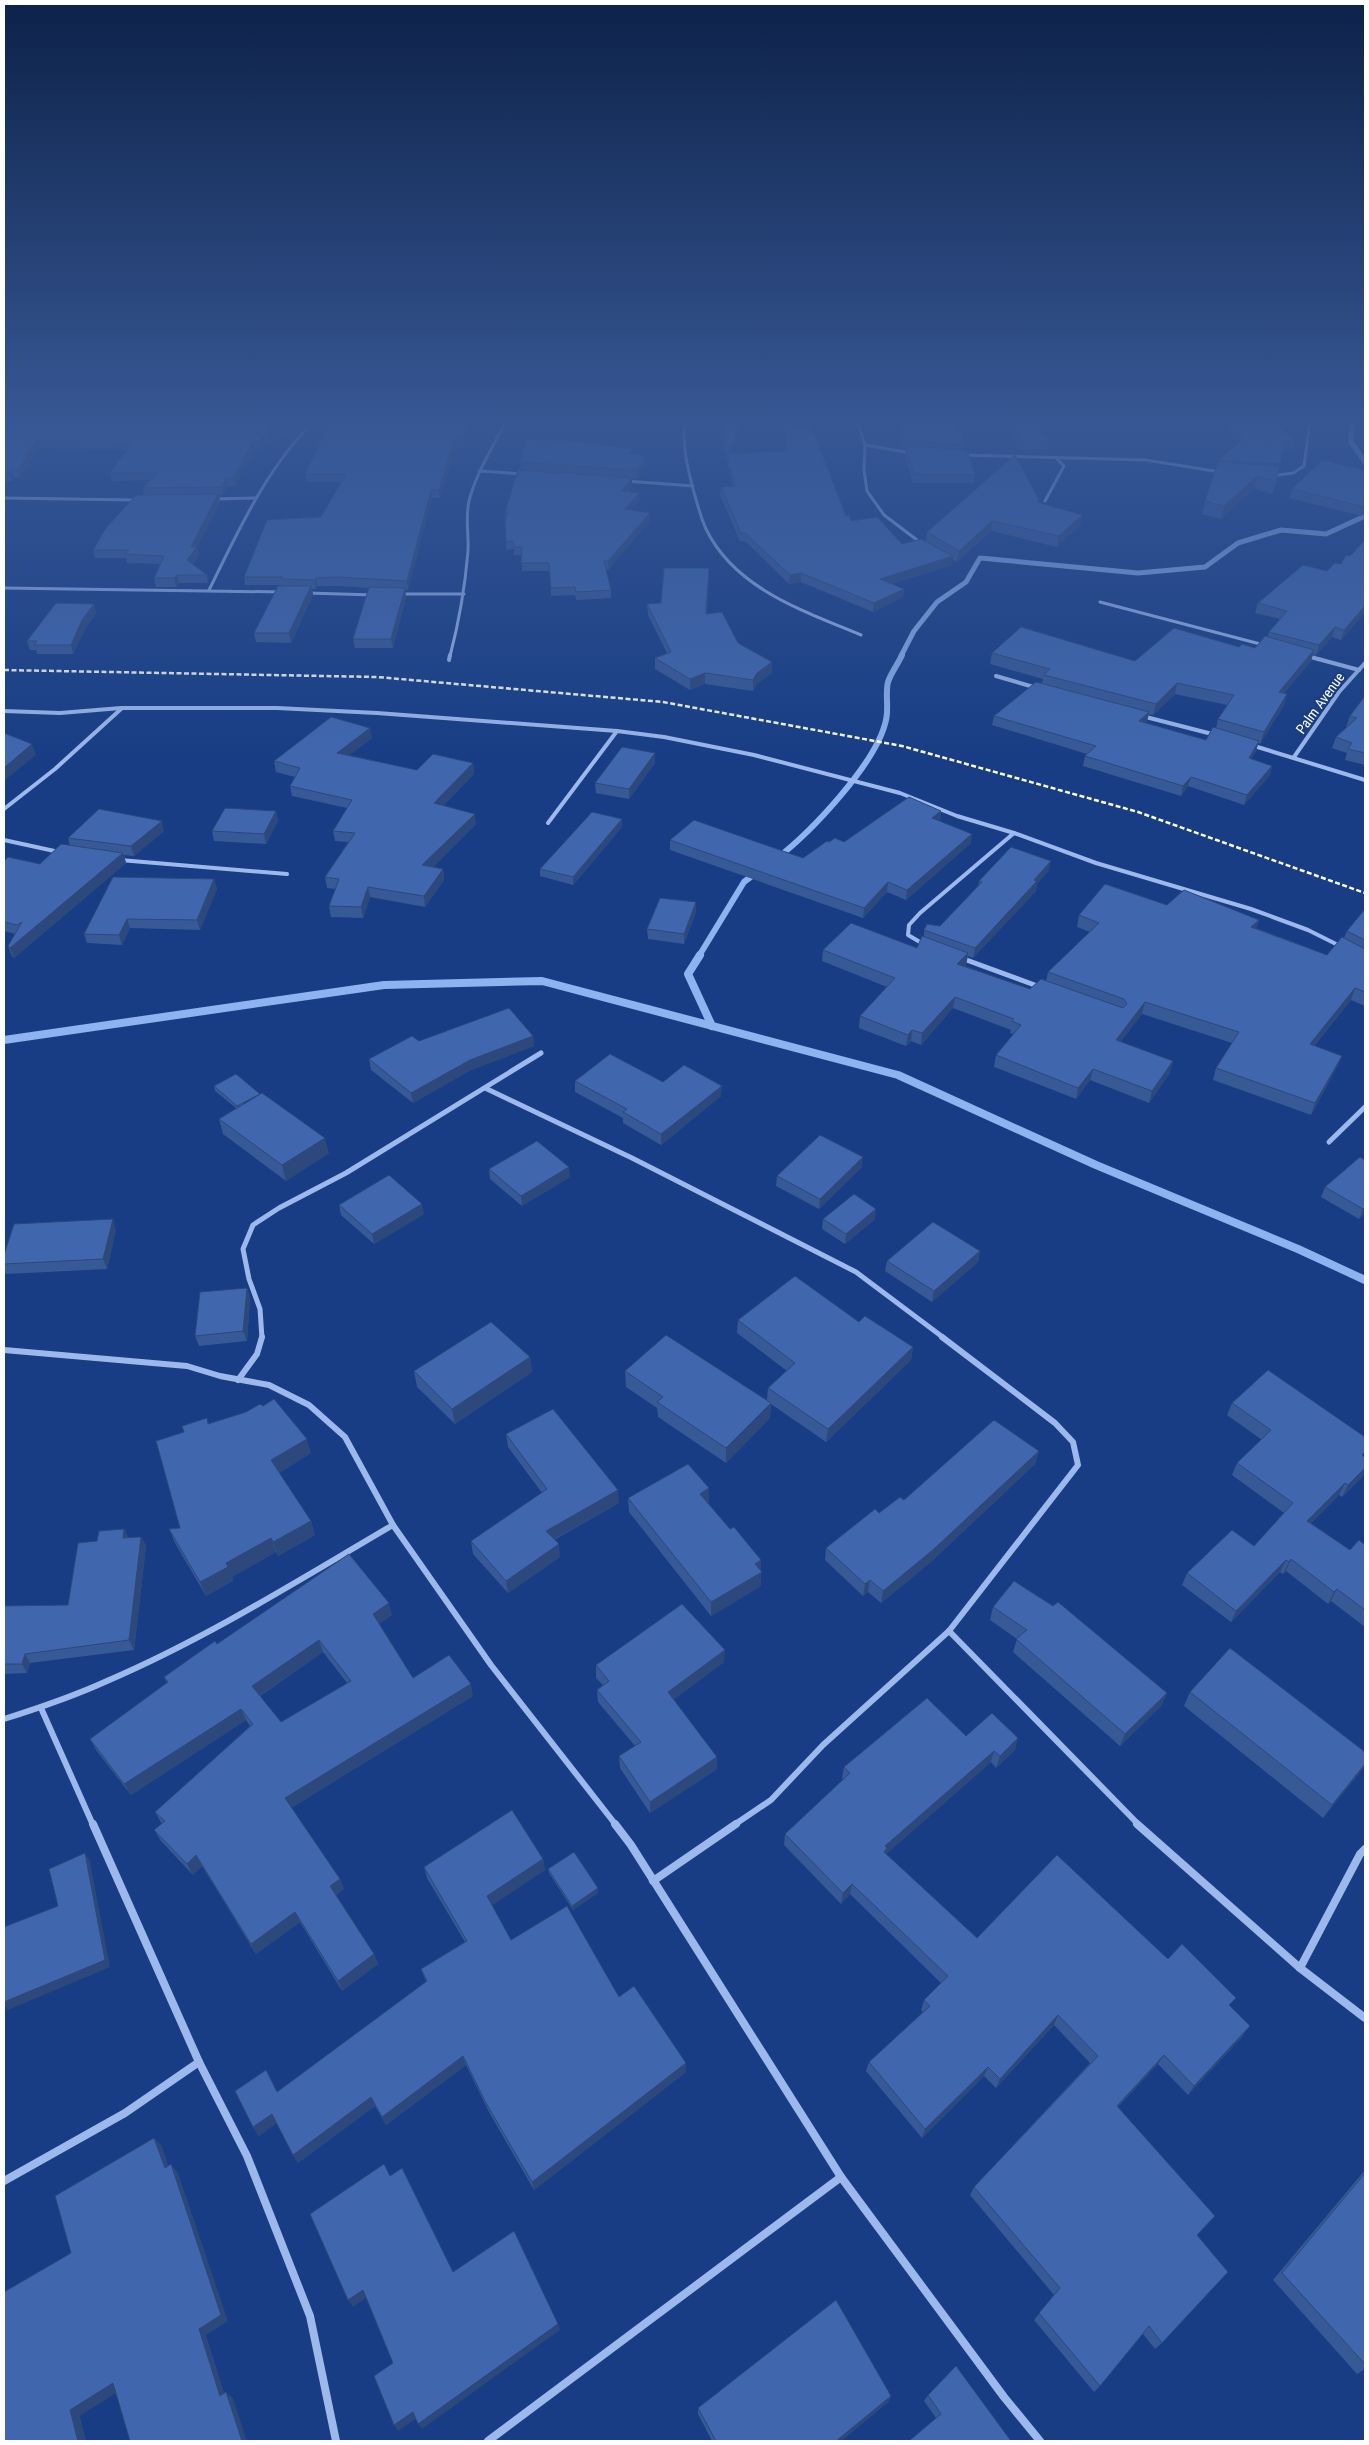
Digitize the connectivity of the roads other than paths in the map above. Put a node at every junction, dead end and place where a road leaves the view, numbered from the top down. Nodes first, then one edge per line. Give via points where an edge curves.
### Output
1 (236, 535) edge
2 (469, 535) edge
3 (710, 535) edge
4 (908, 535) edge
5 (929, 548) edge
6 (4, 588) edge
7 (208, 590) junction
8 (288, 593) edge
9 (297, 593) edge
10 (382, 594) edge
11 (391, 594) edge
12 (464, 594) junction
13 (1100, 602) dead end
14 (861, 635) dead end
15 (1273, 647) edge
16 (1302, 655) edge
17 (449, 660) dead end
18 (1365, 664) edge
19 (1359, 670) junction
20 (996, 676) dead end
21 (1043, 690) edge
22 (121, 708) junction
23 (4, 711) edge
24 (1137, 714) edge
25 (617, 731) junction
26 (1224, 737) edge
27 (1241, 742) edge
28 (1294, 757) junction
29 (1365, 780) edge
30 (4, 809) edge
31 (548, 823) dead end
32 (1014, 833) junction
33 (4, 840) edge
34 (69, 853) edge
35 (115, 859) edge
36 (287, 874) dead end
37 (933, 948) edge
38 (1349, 950) edge
39 (952, 955) edge
40 (1045, 989) edge
41 (541, 1053) dead end
42 (485, 1088) junction
43 (1365, 1107) edge
44 (1329, 1142) dead end
45 (4, 1350) edge
46 (238, 1380) junction
47 (393, 1524) junction
48 (949, 1631) junction
49 (41, 1708) junction
50 (4, 1719) edge
51 (1365, 1849) edge
52 (654, 1881) junction
53 (1300, 1968) junction
54 (1365, 2018) edge
55 (199, 2062) junction
56 (841, 2177) junction
57 (4, 2181) edge
58 (336, 2441) edge
59 (488, 2441) edge
60 (1040, 2441) edge

1 - 7 street
2 - 12 street
3 - 14 street via 732,566 762,589
4 - 5 street
6 - 7 street
7 - 8 street
9 - 10 street
11 - 12 street
12 - 17 street
13 - 15 street
16 - 19 street
18 - 19 street, Palm Avenue
19 - 28 street, Palm Avenue via 1339,692
20 - 21 street
22 - 23 street via 60,713
22 - 25 street via 278,708
22 - 30 street via 55,770
24 - 26 street
25 - 31 street
25 - 32 street via 754,755 900,793 957,816
27 - 28 street
28 - 29 street
32 - 37 street via 909,925 908,935 912,939
32 - 38 street via 1096,863 1251,909 1308,930
33 - 34 street
35 - 36 street
39 - 40 street
41 - 42 street
42 - 46 street via 346,1173 253,1225 243,1249 260,1309 263,1334 257,1354
42 - 48 street via 632,1158 856,1272 1055,1423 1073,1442 1078,1465
43 - 44 street
45 - 46 street via 187,1366
46 - 47 street via 269,1385 308,1405 345,1437
47 - 49 street via 167,1655
47 - 52 street via 491,1666 631,1845
48 - 52 street via 823,1745 771,1800
48 - 53 street via 1134,1821
49 - 50 street
49 - 55 street
51 - 53 street
52 - 56 street
53 - 54 street
55 - 57 street via 125,2113
55 - 58 street via 247,2156 310,2316
56 - 59 street
56 - 60 street

